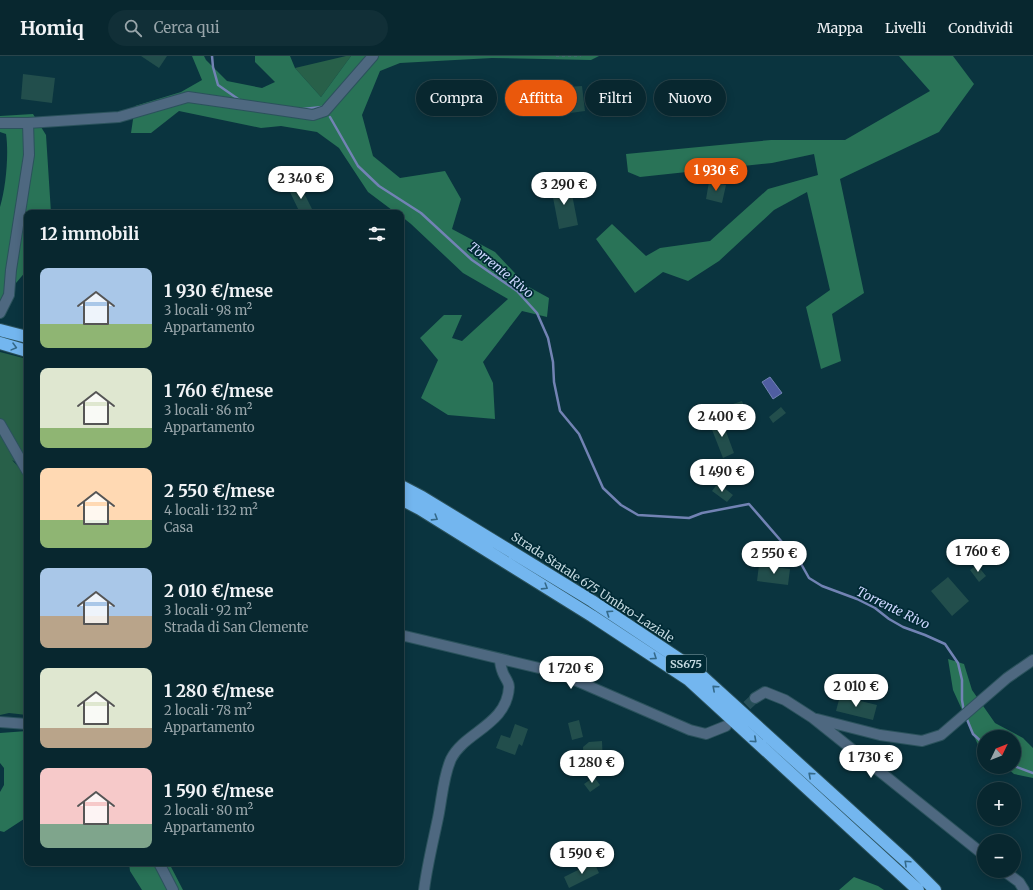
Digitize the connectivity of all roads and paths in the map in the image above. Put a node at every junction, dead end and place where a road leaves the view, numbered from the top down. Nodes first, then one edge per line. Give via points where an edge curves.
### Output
1 (373, 56) edge
2 (556, 56) edge
3 (581, 56) edge
4 (0, 123) edge
5 (28, 123) junction
6 (0, 313) edge
7 (0, 330) edge
8 (24, 336) edge
9 (0, 343) edge
10 (24, 350) edge
11 (0, 424) edge
12 (24, 466) edge
13 (404, 488) edge
14 (404, 501) edge
15 (404, 636) edge
16 (500, 658) junction
17 (1033, 660) edge
18 (755, 698) tunnel mouth
19 (813, 718) junction
20 (0, 722) edge
21 (24, 724) edge
22 (726, 726) dead end
23 (977, 849) edge
24 (161, 866) edge
25 (1014, 878) edge
26 (173, 890) edge
27 (424, 890) edge
28 (918, 890) edge
29 (935, 890) edge
30 (1024, 890) edge

1 - 5 street via 325,110 313,115 188,97 119,117
2 - 3 path
4 - 5 street
5 - 6 street via 29,155 9,295
7 - 8 highway
9 -> 10 highway
11 - 12 street
29 -> 13 highway, Strada Statale 675 Umbro-Laziale / SS675 via 694,669 585,597
14 -> 28 highway, Strada Statale 675 Umbro-Laziale / SS675 via 592,616 689,680
15 - 16 street
16 - 22 street via 556,672 690,730 706,734
16 - 27 street via 503,674 509,685 508,695 502,708 489,724 455,751 451,760 445,775
17 - 19 street via 1007,678 941,735 922,741 880,735
18 - 19 street via 765,692 785,700
19 - 23 street
20 - 21 street
24 - 26 street
25 - 30 street

